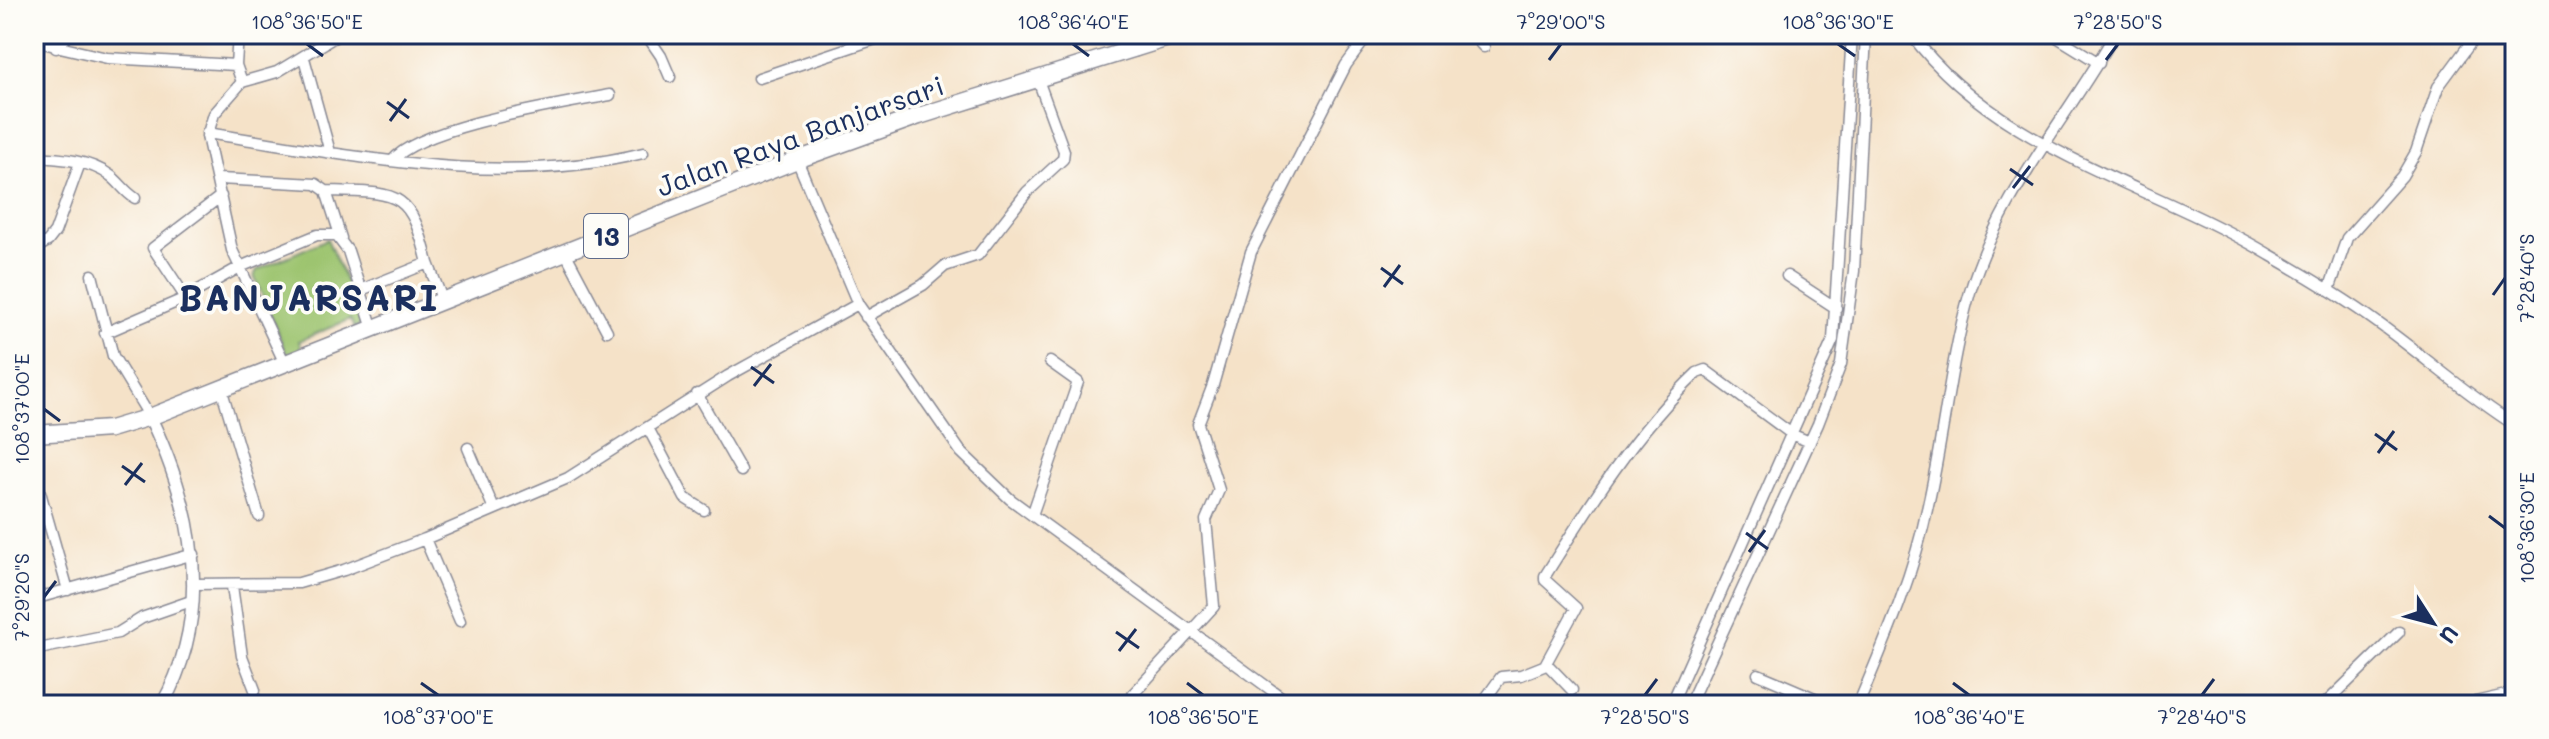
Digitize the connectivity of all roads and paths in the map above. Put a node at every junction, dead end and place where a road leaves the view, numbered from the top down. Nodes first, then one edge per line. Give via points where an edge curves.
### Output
1 (69, 34) edge
2 (238, 34) edge
3 (646, 34) edge
4 (890, 34) edge
5 (1129, 34) edge
6 (1181, 34) edge
7 (1369, 34) edge
8 (1472, 34) edge
9 (1852, 34) edge
10 (1866, 34) edge
11 (1911, 34) edge
12 (2052, 34) edge
13 (2115, 34) edge
14 (2477, 34) edge
15 (338, 35) edge
16 (34, 41) edge
17 (1484, 47) dead end
18 (56, 48) junction
19 (1136, 51) junction
20 (304, 58) junction
21 (2099, 63) junction
22 (236, 65) junction
23 (670, 77) dead end
24 (759, 78) dead end
25 (1038, 80) junction
26 (242, 82) junction
27 (610, 95) dead end
28 (207, 133) junction
29 (2042, 144) junction
30 (330, 152) junction
31 (643, 153) dead end
32 (34, 157) edge
33 (797, 160) junction
34 (392, 161) junction
35 (80, 163) junction
36 (219, 179) junction
37 (326, 191) junction
38 (221, 196) junction
39 (135, 198) dead end
40 (1848, 224) junction
41 (341, 238) junction
42 (34, 249) edge
43 (565, 252) junction
44 (428, 263) junction
45 (240, 267) junction
46 (92, 275) dead end
47 (1787, 276) dead end
48 (361, 290) junction
49 (2329, 290) junction
50 (186, 298) junction
51 (442, 299) junction
52 (858, 304) junction
53 (1836, 308) junction
54 (866, 317) junction
55 (1841, 327) junction
56 (373, 329) junction
57 (607, 331) dead end
58 (105, 333) junction
59 (1050, 362) dead end
60 (286, 366) junction
61 (222, 391) junction
62 (697, 394) junction
63 (1820, 395) junction
64 (150, 417) junction
65 (2515, 425) edge
66 (648, 428) junction
67 (34, 434) edge
68 (1802, 439) junction
69 (468, 448) dead end
70 (34, 471) edge
71 (741, 471) dead end
72 (494, 509) junction
73 (704, 510) dead end
74 (1032, 515) junction
75 (259, 516) dead end
76 (1764, 521) junction
77 (425, 539) junction
78 (194, 554) junction
79 (194, 584) junction
80 (232, 586) junction
81 (68, 590) junction
82 (34, 599) edge
83 (191, 601) junction
84 (460, 621) dead end
85 (1191, 632) junction
86 (2399, 632) dead end
87 (1706, 648) junction
88 (34, 650) edge
89 (1546, 665) junction
90 (1758, 674) dead end
91 (255, 690) dead end
92 (1572, 690) dead end
93 (2515, 693) edge
94 (162, 705) edge
95 (1123, 705) edge
96 (1292, 705) edge
97 (1481, 705) edge
98 (1671, 705) edge
99 (1689, 705) edge
100 (1831, 705) edge
101 (1858, 705) edge
102 (2324, 705) edge
103 (2462, 705) edge

1 - 18 street
2 - 22 street
3 - 23 street
4 - 24 street
5 - 19 street
6 - 19 highway, Jalan Raya Banjarsari / 13
7 - 85 street via 1346,65 1251,252 1198,424 1219,490 1206,520 1214,606
8 - 17 street
9 - 40 street
10 - 40 street
11 - 29 street via 1952,81
12 - 21 street
13 - 21 street
14 - 49 street via 2438,87 2402,176 2347,238
15 - 20 street
16 - 18 street
18 - 22 street via 107,58
19 - 25 highway, Jalan Raya Banjarsari / 13
20 - 26 street
20 - 30 street
21 - 29 street
22 - 26 street
25 - 33 highway, Jalan Raya Banjarsari / 13
25 - 54 street via 1063,159 1027,192 973,260 945,266 923,285
26 - 28 street via 220,105
27 - 34 street via 491,120 409,145
28 - 30 street
28 - 36 street
29 - 49 street via 2226,229
29 - 101 street via 1991,238 1970,292 1928,509 1890,628
30 - 34 street
31 - 34 street via 601,164 523,171
32 - 35 street
33 - 43 highway, Jalan Raya Banjarsari / 13
33 - 52 street
35 - 39 street via 111,176
35 - 42 street via 55,232
36 - 37 street via 316,184
36 - 38 street
37 - 41 street
37 - 44 street via 404,201 419,225
38 - 45 street
38 - 50 street via 153,248
40 - 53 street
40 - 55 street
41 - 45 street via 317,235
41 - 48 street
43 - 51 highway, Jalan Raya Banjarsari / 13
43 - 57 street
44 - 48 street
44 - 51 street
45 - 50 street
45 - 60 street
46 - 58 street
47 - 53 street
48 - 56 street
49 - 65 street
50 - 58 street
51 - 56 highway, Jalan Raya Banjarsari / 13
52 - 54 street
52 - 62 street
53 - 55 street
54 - 74 street via 961,452
55 - 63 street
55 - 63 street via 1829,352
56 - 60 highway, Jalan Raya Banjarsari / 13
58 - 64 street via 118,366
59 - 74 street via 1078,382
60 - 61 highway, Jalan Raya Banjarsari / 13
61 - 64 highway, Jalan Raya Banjarsari / 13
61 - 75 street
62 - 66 street
62 - 71 street
63 - 68 street
63 - 68 street
64 - 67 highway, Jalan Raya Banjarsari / 13 via 96,431
64 - 78 street via 178,484
66 - 72 street via 568,478
66 - 73 street via 685,498
68 - 76 street
68 - 76 street
68 - 89 street via 1710,372 1697,373 1651,419 1545,576 1576,608
69 - 72 street
70 - 81 street
72 - 77 street
74 - 85 street
76 - 87 street
76 - 87 street
77 - 80 street via 299,583
77 - 84 street
78 - 79 street
78 - 81 street
79 - 80 street
79 - 83 street
80 - 91 street via 242,656
81 - 82 street
83 - 88 street via 142,618 118,633
83 - 94 street via 186,650
85 - 95 street
85 - 96 street
86 - 102 street
87 - 98 street
87 - 99 street
89 - 92 street
89 - 97 street via 1501,677
90 - 100 street
93 - 103 street

